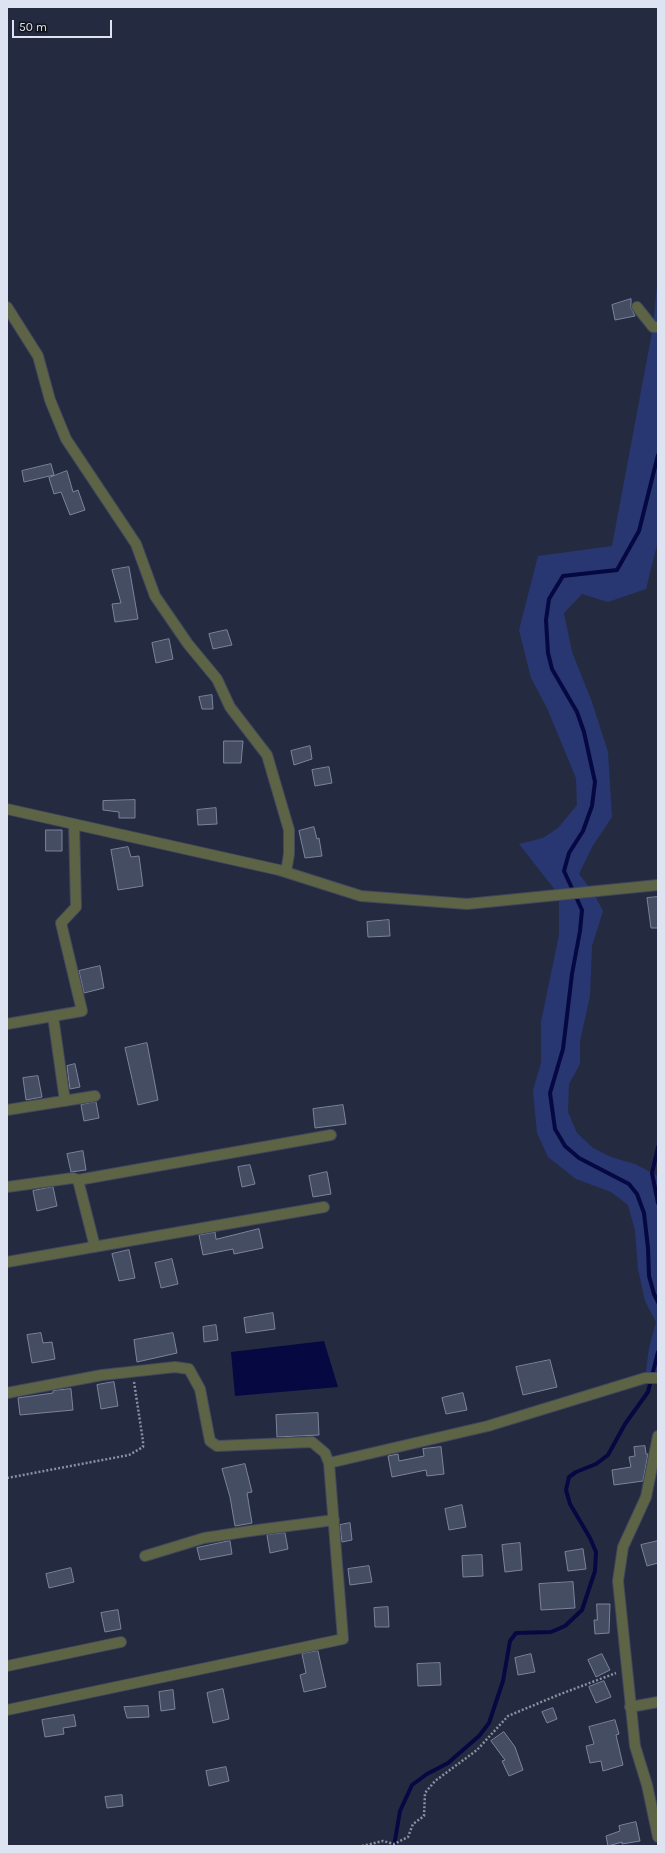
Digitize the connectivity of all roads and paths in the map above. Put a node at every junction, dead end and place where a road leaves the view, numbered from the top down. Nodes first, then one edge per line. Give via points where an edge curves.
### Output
1 (7, 307) edge
2 (637, 307) dead end
3 (658, 327) edge
4 (7, 809) edge
5 (74, 824) junction
6 (286, 872) junction
7 (658, 885) edge
8 (53, 1016) junction
9 (7, 1024) edge
10 (95, 1096) dead end
11 (65, 1101) junction
12 (7, 1110) edge
13 (331, 1135) dead end
14 (78, 1180) junction
15 (7, 1187) edge
16 (324, 1206) dead end
17 (95, 1247) junction
18 (7, 1262) edge
19 (132, 1372) junction
20 (658, 1378) edge
21 (7, 1393) edge
22 (658, 1436) edge
23 (329, 1464) junction
24 (7, 1478) edge
25 (334, 1520) junction
26 (145, 1556) dead end
27 (121, 1642) dead end
28 (7, 1666) edge
29 (627, 1674) junction
30 (658, 1702) edge
31 (630, 1707) junction
32 (7, 1710) edge
33 (656, 1821) edge
34 (658, 1837) edge
35 (362, 1846) edge

1 - 6 street via 38,356 50,400 66,439 136,544 155,596 188,644 218,679 230,707 266,755 289,830
2 - 3 street via 653,327
4 - 5 street
5 - 6 street
5 - 8 street via 76,906 61,923 82,1011
6 - 7 street via 362,896 466,904
8 - 9 street
8 - 11 street
10 - 11 street
11 - 12 street
13 - 14 street
14 - 15 street via 73,1178
14 - 17 street
16 - 17 street
17 - 18 street
19 - 21 street via 102,1375
19 - 23 street via 175,1367 189,1369 200,1389 210,1441 217,1446 312,1442 324,1453
19 - 24 path via 143,1447 129,1455
20 - 23 street via 645,1378 488,1426
22 - 29 street via 646,1497 623,1547 618,1581
23 - 25 street
25 - 26 street via 204,1538
25 - 32 street via 343,1639
27 - 28 street
29 - 31 street
29 - 35 path via 614,1673 508,1716 477,1750 435,1781 425,1793 424,1816 413,1824 408,1837 394,1844 383,1841
30 - 31 street
31 - 33 street via 635,1746
33 - 34 street

